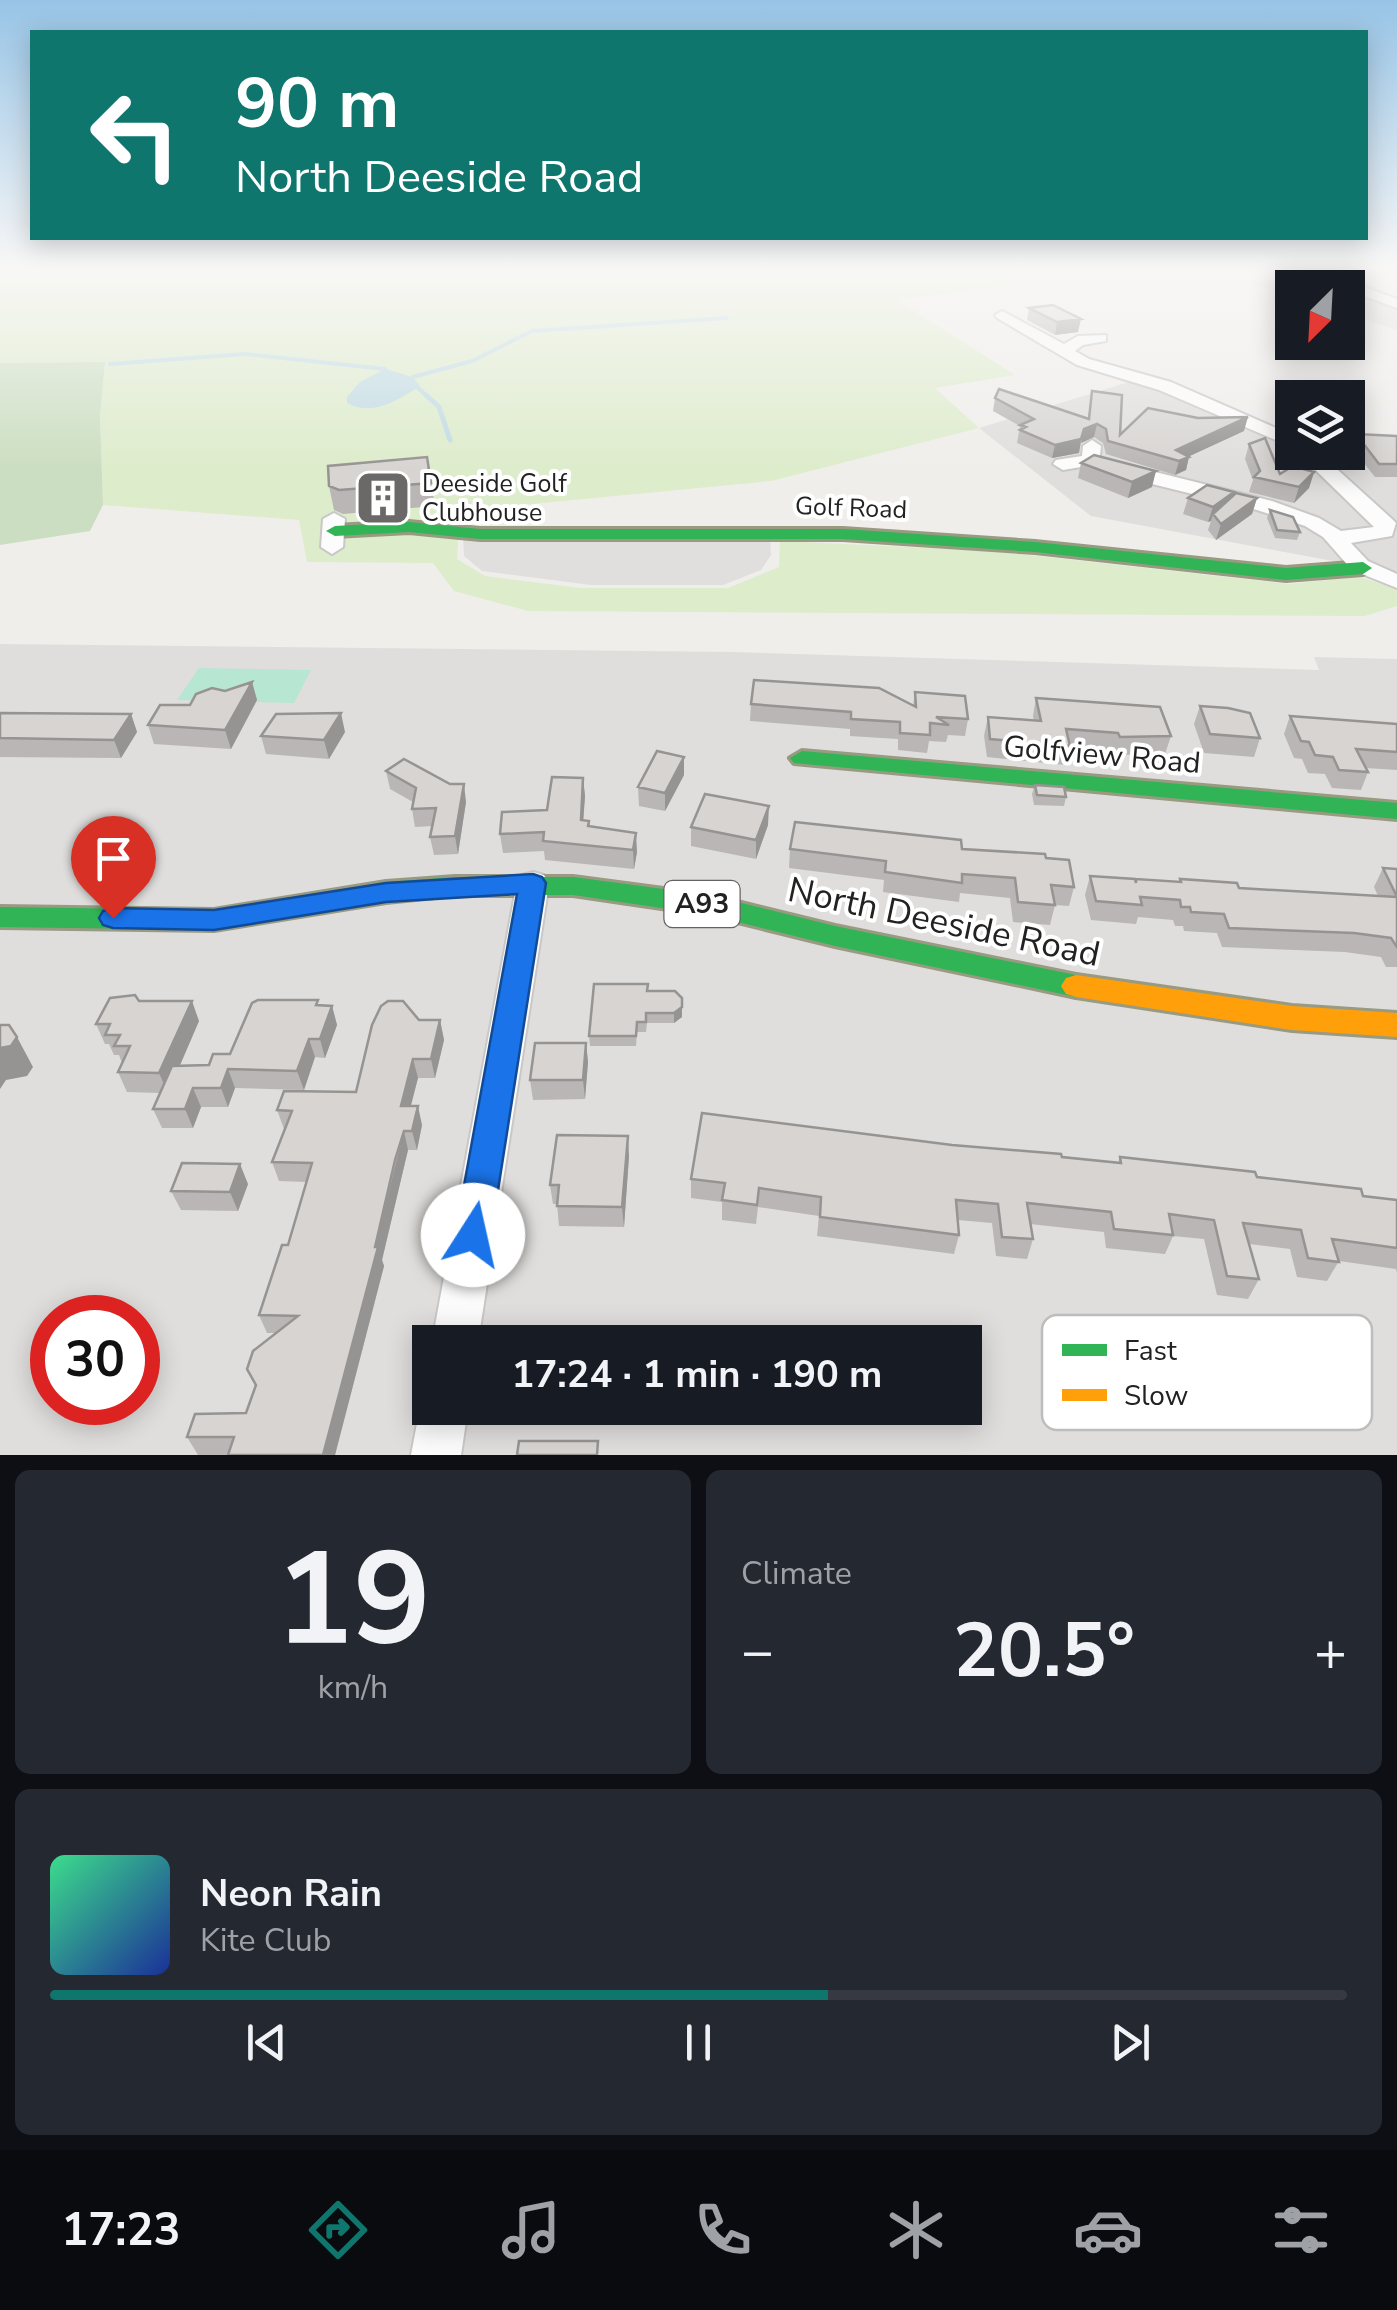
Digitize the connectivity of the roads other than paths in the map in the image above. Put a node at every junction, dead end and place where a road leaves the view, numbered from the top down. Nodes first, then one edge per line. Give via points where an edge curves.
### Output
1 (1033, 334) edge
2 (1101, 338) dead end
3 (1064, 353) junction
4 (1275, 435) edge
5 (1063, 464) dead end
6 (1326, 470) edge
7 (334, 532) dead end
8 (1339, 538) junction
9 (1363, 568) junction
10 (1397, 581) edge
11 (802, 758) dead end
12 (1397, 811) edge
13 (533, 883) junction
14 (0, 917) edge
15 (1397, 1026) edge
16 (458, 1325) edge
17 (441, 1425) edge
18 (436, 1455) edge

1 - 3 street
2 - 3 street via 1077,337
3 - 4 street via 1165,386
5 - 8 street via 1092,453 1165,484 1265,505
6 - 8 street via 1384,523 1384,531
7 - 9 street, Golf Road via 409,526 480,534 843,534 1286,574
8 - 9 street
9 - 10 street, Golf Road
11 - 12 street, Golfview Road
13 - 14 street, North Deeside Road / A93 via 386,892 214,920
13 - 15 street, North Deeside Road / A93 via 709,905 1108,992
13 - 16 street
17 - 18 street

